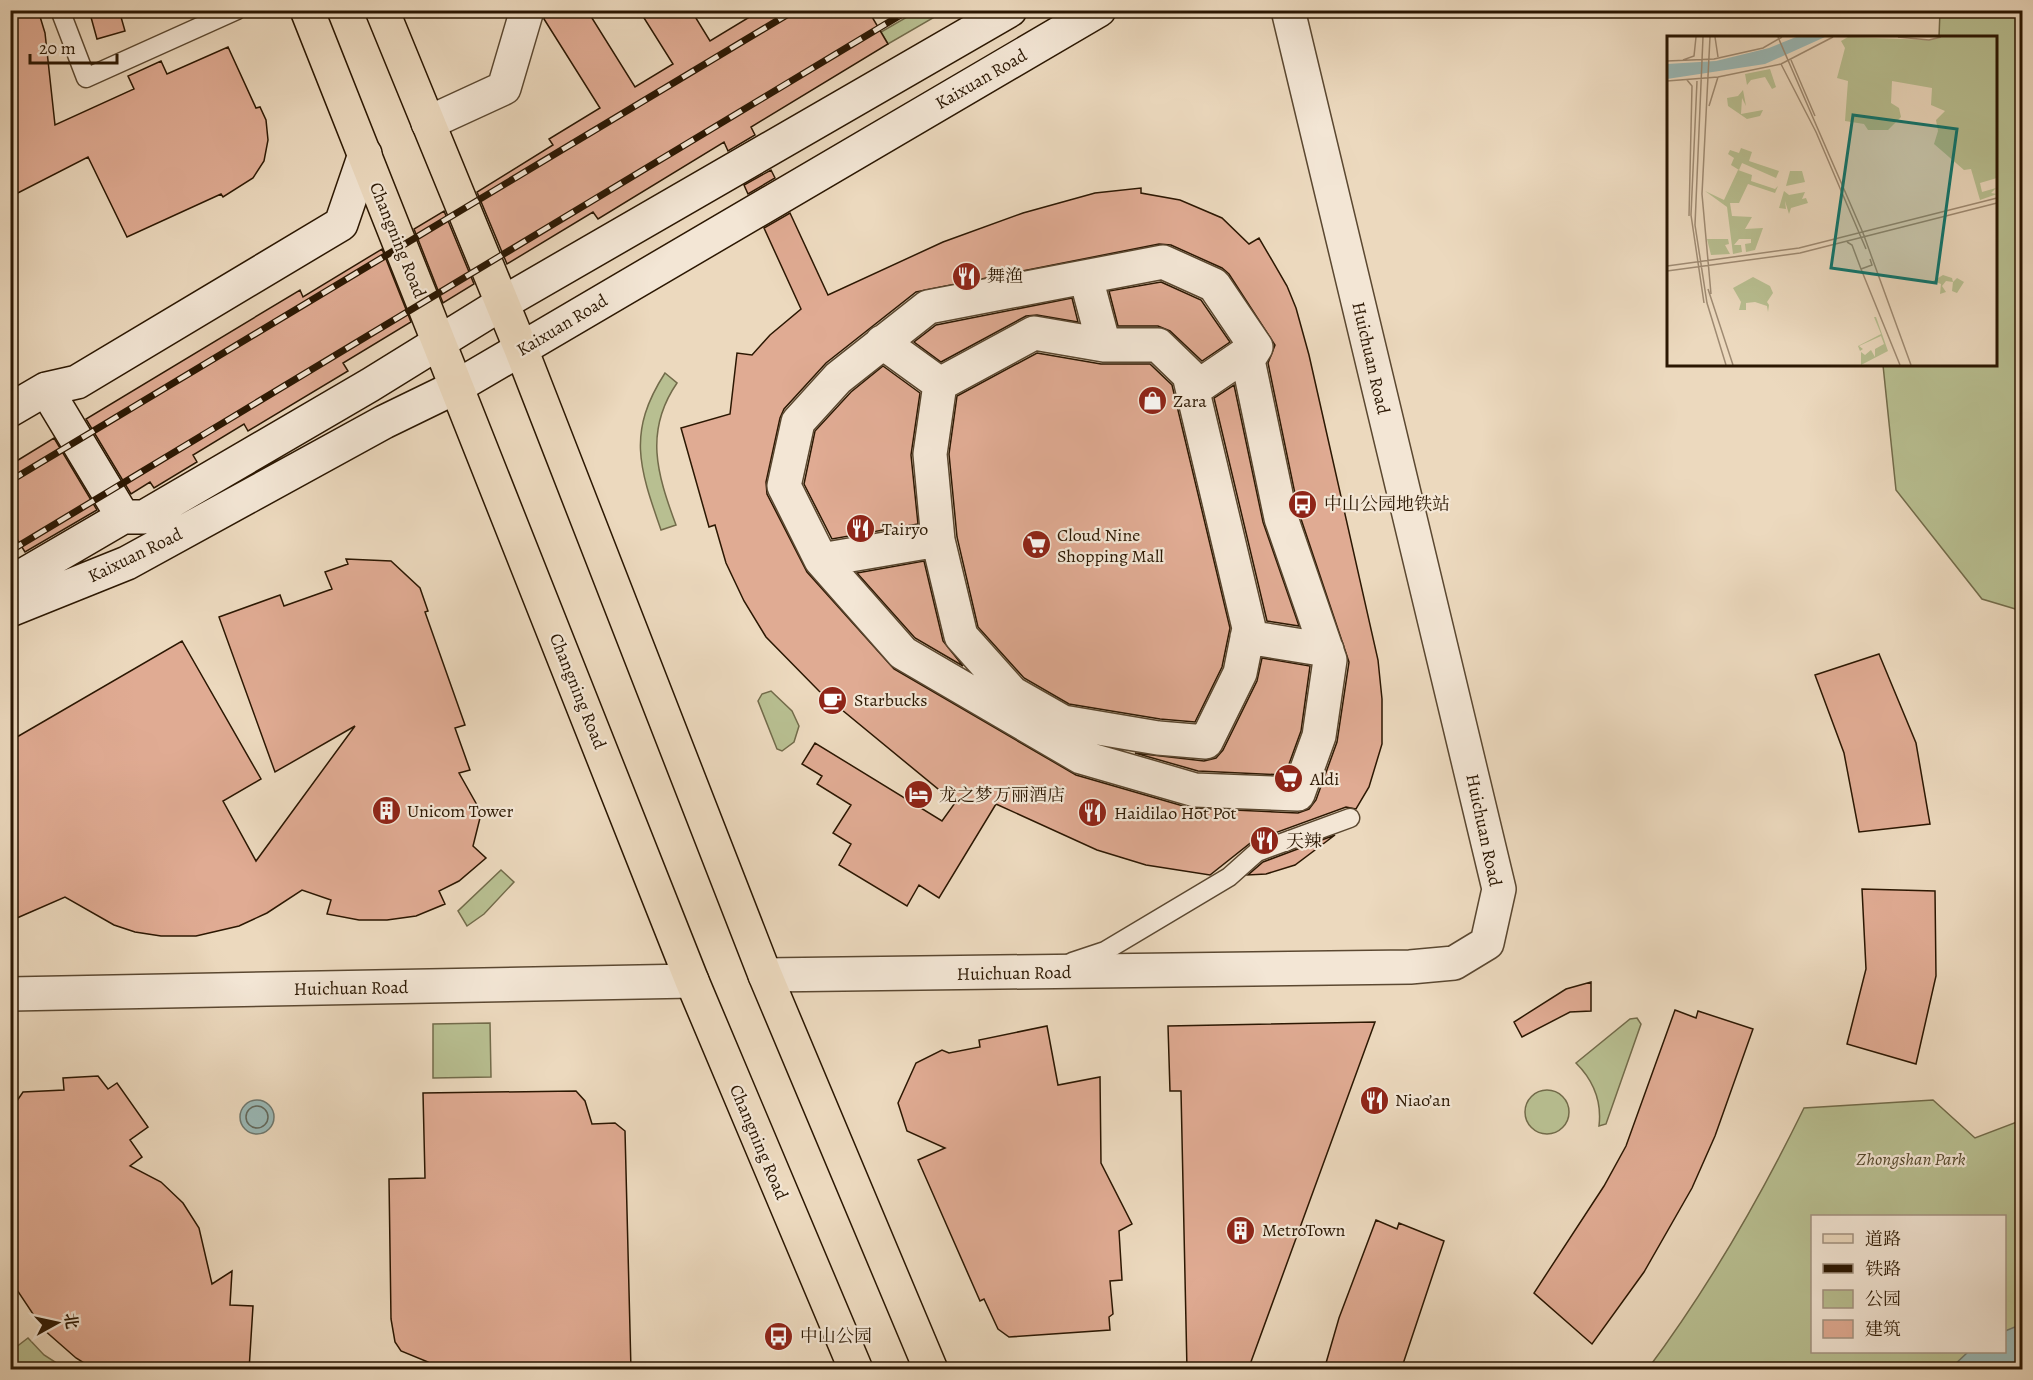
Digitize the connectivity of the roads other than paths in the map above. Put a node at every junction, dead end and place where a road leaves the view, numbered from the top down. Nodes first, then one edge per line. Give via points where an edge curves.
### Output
1 (60, 10) edge
2 (237, 10) edge
3 (307, 10) edge
4 (382, 10) edge
5 (527, 10) edge
6 (1010, 10) edge
7 (1099, 10) edge
8 (1288, 10) edge
9 (428, 123) junction
10 (364, 154) junction
11 (1086, 278) junction
12 (501, 304) junction
13 (439, 342) junction
14 (882, 342) junction
15 (1104, 345) junction
16 (1256, 346) junction
17 (521, 349) junction
18 (940, 384) junction
19 (456, 387) junction
20 (46, 389) junction
21 (1192, 390) junction
22 (10, 410) edge
23 (123, 517) junction
24 (938, 540) junction
25 (821, 560) junction
26 (10, 583) edge
27 (10, 610) edge
28 (1247, 637) junction
29 (1327, 650) junction
30 (1206, 742) junction
31 (1195, 790) junction
32 (1350, 818) dead end
33 (1043, 973) junction
34 (765, 975) junction
35 (692, 981) junction
36 (10, 994) edge
37 (856, 1370) edge
38 (931, 1370) edge

1 - 2 lane via 86,78
3 - 10 main road, Changning Road
4 - 9 main road
5 - 9 street via 504,88
6 - 12 street, Kaixuan Road
7 - 17 street, Kaixuan Road
8 - 33 street, Huichuan Road via 1499,889 1487,943 1454,963 1410,967
9 - 12 main road
10 - 13 main road, Changning Road
10 - 20 street via 340,224 77,382
11 - 14 street via 928,307
11 - 15 street
11 - 16 street via 1163,262 1214,285
12 - 13 street, Kaixuan Road
12 - 17 main road
13 - 19 main road, Changning Road
13 - 23 street, Kaixuan Road via 144,517
14 - 18 street
14 - 25 street via 838,378 798,422 784,486
15 - 18 street via 1034,333
15 - 21 street via 1158,345 1189,375
16 - 21 street
16 - 29 street via 1248,360 1281,518
17 - 19 street, Kaixuan Road
17 - 34 main road
18 - 24 street via 930,454
19 - 27 street, Kaixuan Road via 127,562
19 - 35 main road, Changning Road
20 - 22 street
20 - 23 street
21 - 28 street via 1249,628
23 - 26 street
24 - 25 street
24 - 30 street via 962,636 1012,693 1064,722
25 - 31 street via 903,653 1081,757
28 - 29 street
28 - 30 street via 1240,673
29 - 31 street via 1330,660 1318,736 1298,794
30 - 31 street
32 - 33 lane via 1257,852 1229,877 1105,951
33 - 34 street, Huichuan Road
34 - 38 main road
35 - 36 street, Huichuan Road
35 - 37 main road, Changning Road

